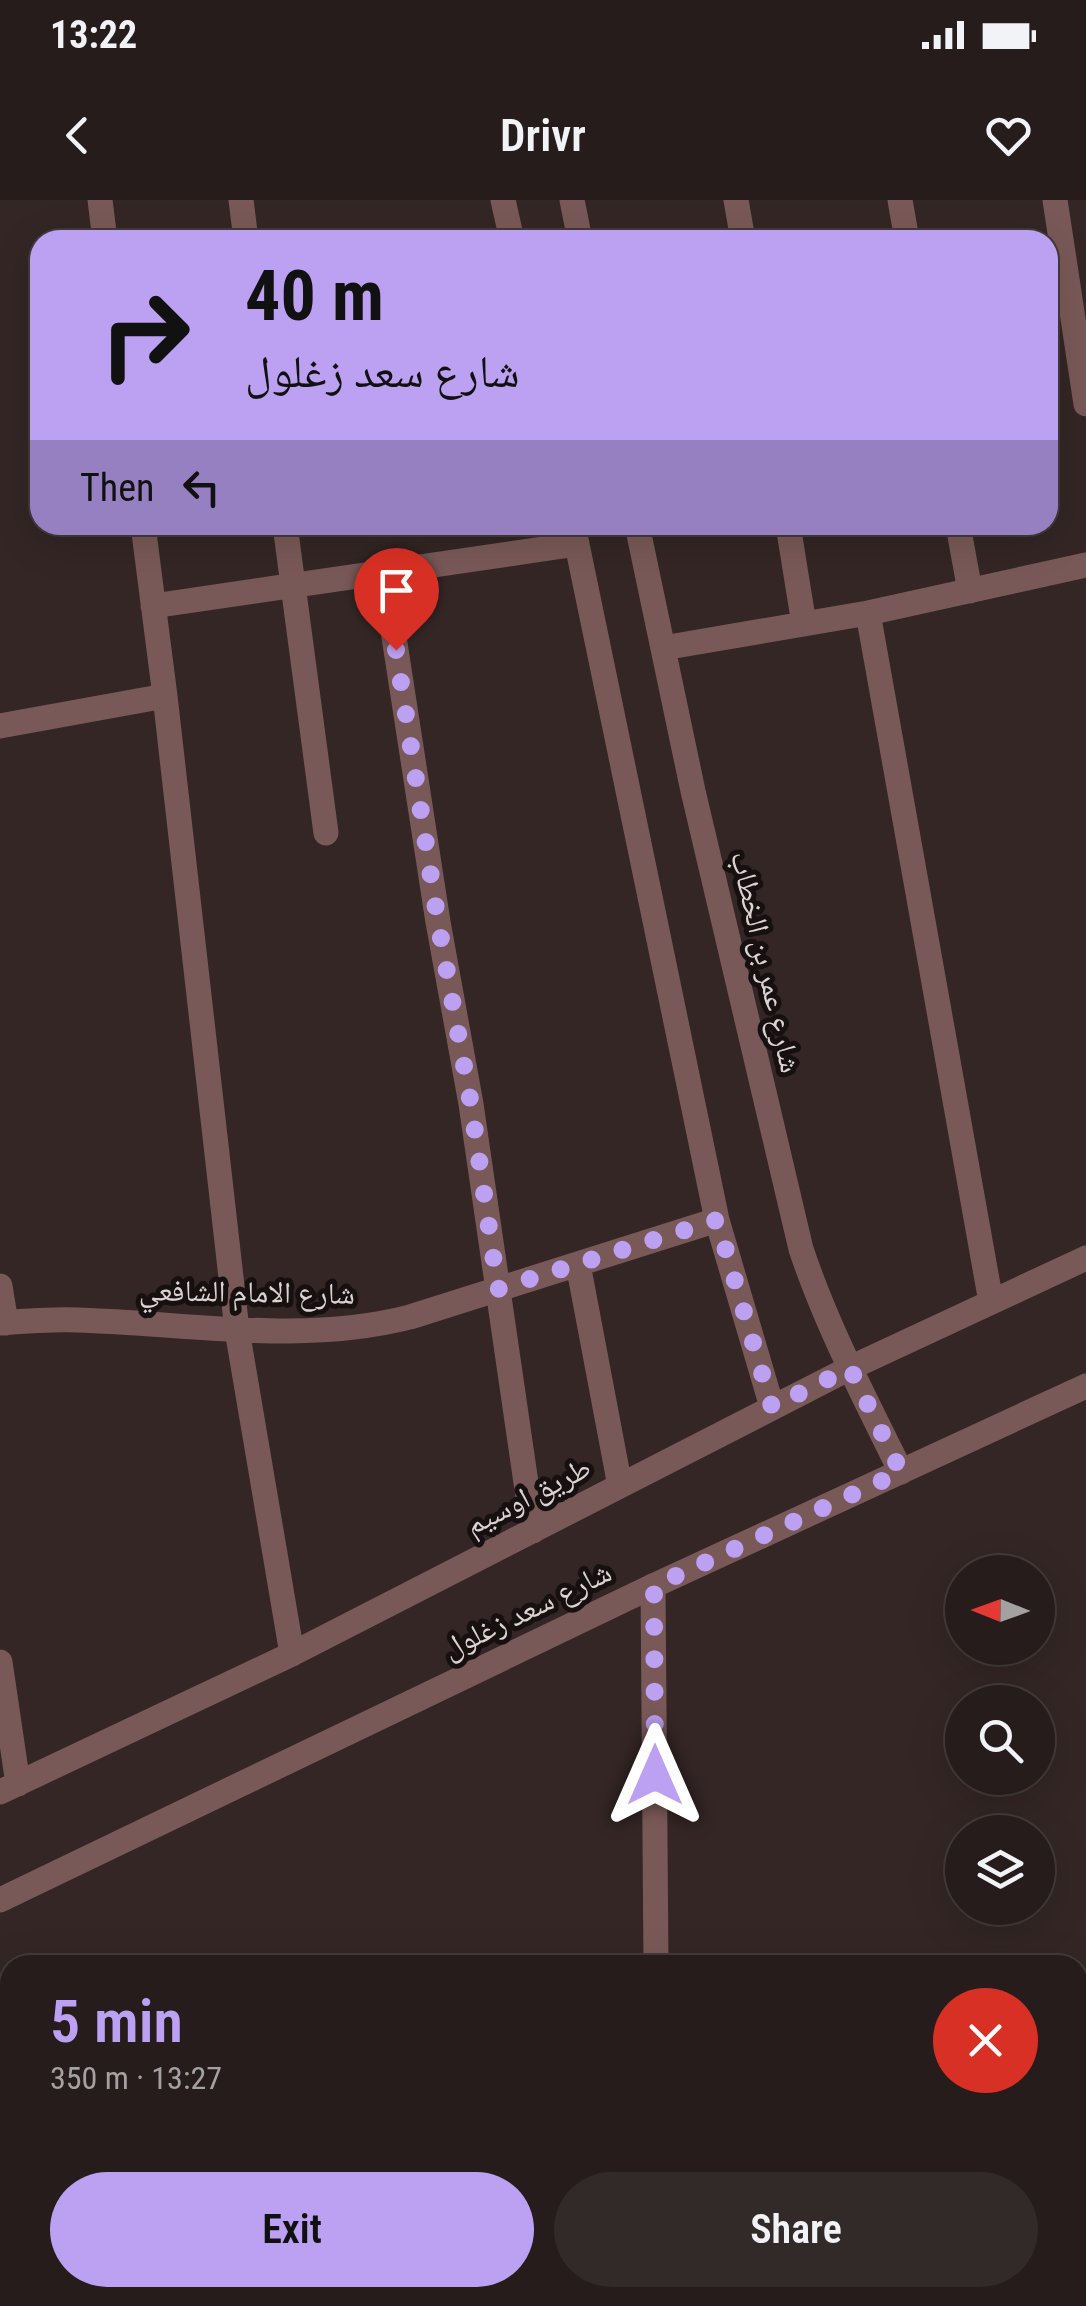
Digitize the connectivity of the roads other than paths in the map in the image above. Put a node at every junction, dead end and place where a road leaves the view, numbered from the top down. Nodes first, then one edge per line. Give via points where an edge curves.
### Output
1 (100, 200) edge
2 (241, 200) edge
3 (503, 200) edge
4 (572, 200) edge
5 (736, 200) edge
6 (900, 200) edge
7 (1055, 200) edge
8 (104, 230) edge
9 (245, 230) edge
10 (510, 230) edge
11 (578, 230) edge
12 (740, 230) edge
13 (905, 230) edge
14 (1086, 404) edge
15 (143, 535) edge
16 (286, 535) edge
17 (569, 535) edge
18 (574, 535) edge
19 (640, 535) edge
20 (790, 535) edge
21 (960, 535) edge
22 (1086, 565) edge
23 (384, 572) junction
24 (293, 586) junction
25 (970, 591) junction
26 (153, 606) junction
27 (868, 613) junction
28 (804, 624) junction
29 (662, 648) junction
30 (165, 696) junction
31 (0, 726) edge
32 (326, 833) dead end
33 (717, 1220) junction
34 (1086, 1258) edge
35 (578, 1264) junction
36 (0, 1286) edge
37 (498, 1289) junction
38 (991, 1302) junction
39 (3, 1323) edge
40 (237, 1330) junction
41 (850, 1368) junction
42 (1086, 1386) edge
43 (772, 1407) junction
44 (901, 1472) junction
45 (620, 1486) junction
46 (533, 1531) junction
47 (654, 1586) junction
48 (292, 1654) junction
49 (0, 1662) edge
50 (9, 1788) edge
51 (0, 1900) edge
52 (656, 1955) edge

1 - 8 street
2 - 9 street
3 - 10 street
4 - 11 street
5 - 12 street
6 - 13 street
7 - 14 street
15 - 26 street
16 - 24 street
17 - 23 street
18 - 33 street
19 - 29 street, شارع عمر بن الخطاب
20 - 28 street
21 - 25 street
22 - 25 street
23 - 24 street
23 - 37 street
24 - 26 street
24 - 32 street
25 - 27 street
26 - 30 street
27 - 28 street
27 - 38 street
28 - 29 street
29 - 41 street, شارع عمر بن الخطاب via 793,1220 814,1290
30 - 31 street
30 - 40 street
33 - 35 street, شارع الامام الشافعي
33 - 43 street
34 - 38 street, طريق اوسيم
35 - 37 street, شارع الامام الشافعي
35 - 45 street
36 - 39 street
37 - 40 street, شارع الامام الشافعي via 362,1328
37 - 46 street
38 - 41 street, طريق اوسيم
39 - 40 street, شارع الامام الشافعي via 76,1320
40 - 48 street
41 - 43 street, طريق اوسيم
41 - 44 street, شارع عمر بن الخطاب
42 - 44 street, شارع سعد زغلول
43 - 45 street, طريق اوسيم
44 - 47 street, شارع سعد زغلول
45 - 46 street, طريق اوسيم
46 - 48 street, طريق اوسيم
47 - 51 street, شارع سعد زغلول
47 - 52 street
48 - 50 street, طريق اوسيم
49 - 50 street

